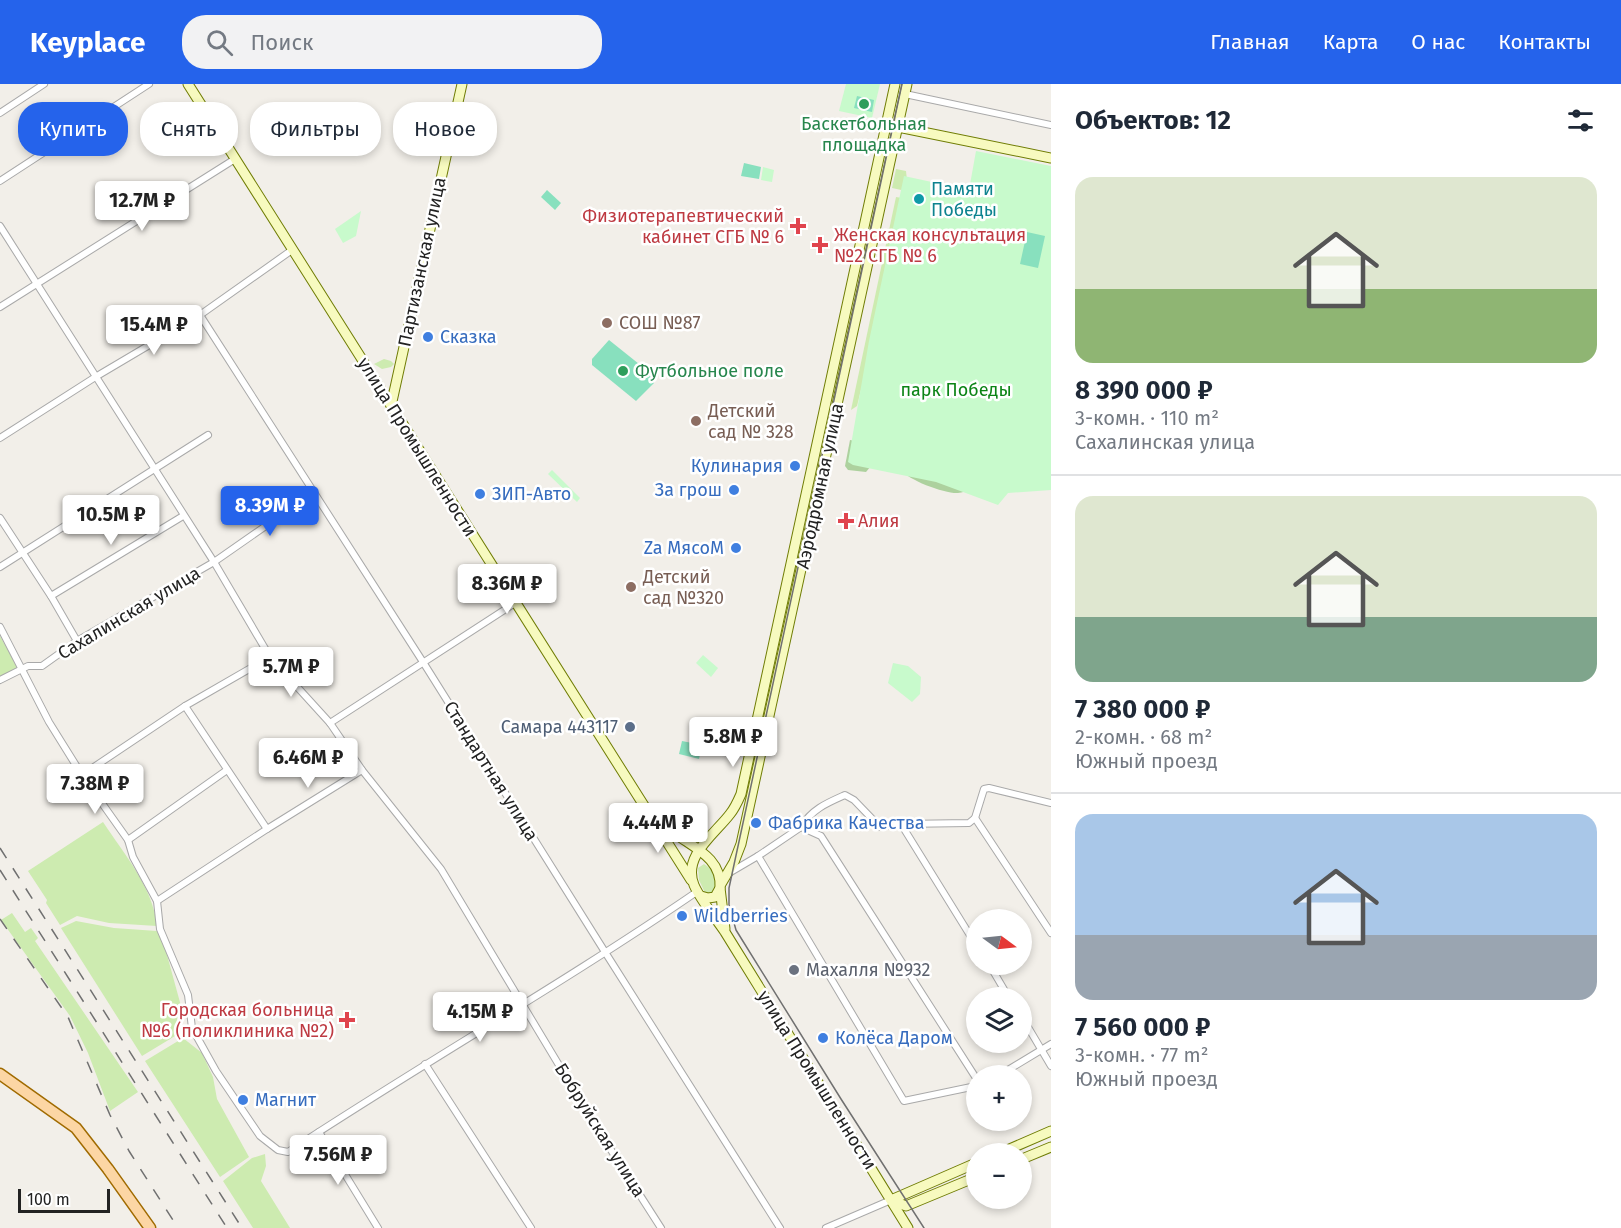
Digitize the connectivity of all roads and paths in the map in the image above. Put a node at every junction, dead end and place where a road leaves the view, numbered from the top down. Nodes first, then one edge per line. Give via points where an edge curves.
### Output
1 (44, 84) edge
2 (149, 84) edge
3 (188, 84) edge
4 (462, 84) edge
5 (895, 84) edge
6 (906, 89) edge
7 (0, 113) edge
8 (1051, 125) edge
9 (898, 127) junction
10 (1051, 158) edge
11 (235, 159) junction
12 (0, 181) edge
13 (0, 226) edge
14 (292, 250) junction
15 (37, 285) junction
16 (0, 308) edge
17 (200, 315) junction
18 (97, 376) junction
19 (391, 405) junction
20 (208, 435) dead end
21 (0, 438) edge
22 (155, 470) junction
23 (313, 492) junction
24 (183, 516) junction
25 (0, 518) edge
26 (22, 553) junction
27 (214, 562) junction
28 (0, 567) edge
29 (51, 596) junction
30 (515, 603) junction
31 (0, 627) edge
32 (77, 641) junction
33 (270, 657) junction
34 (423, 662) junction
35 (20, 669) junction
36 (0, 680) edge
37 (185, 705) junction
38 (330, 723) junction
39 (227, 770) junction
40 (362, 770) junction
41 (82, 775) junction
42 (1051, 802) edge
43 (646, 810) junction
44 (975, 818) junction
45 (902, 824) junction
46 (801, 827) junction
47 (267, 829) junction
48 (128, 840) junction
49 (700, 849) junction
50 (758, 856) junction
51 (714, 864) junction
52 (729, 873) junction
53 (721, 886) junction
54 (696, 887) junction
55 (157, 902) junction
56 (966, 929) edge
57 (725, 932) junction
58 (1051, 933) edge
59 (604, 952) junction
60 (522, 1003) junction
61 (1032, 1034) edge
62 (1051, 1044) edge
63 (1042, 1050) junction
64 (425, 1064) junction
65 (968, 1065) edge
66 (1017, 1065) edge
67 (1051, 1066) edge
68 (0, 1074) edge
69 (966, 1088) edge
70 (1051, 1131) edge
71 (319, 1132) junction
72 (1032, 1139) junction
73 (1023, 1143) edge
74 (1051, 1147) edge
75 (1037, 1153) junction
76 (1032, 1155) edge
77 (966, 1167) edge
78 (966, 1181) edge
79 (891, 1200) junction
80 (912, 1203) junction
81 (907, 1226) edge
82 (150, 1228) edge
83 (378, 1228) edge
84 (531, 1228) edge
85 (661, 1228) edge
86 (780, 1228) edge
87 (826, 1228) edge

1 - 7 street
2 - 12 street
3 - 11 main road, улица Промышленности
4 - 19 main road, Партизанская улица
5 - 49 main road, Аэродромная улица via 741,794 730,814
6 - 8 street
6 - 9 main road, Аэродромная улица
9 - 10 main road
9 - 52 main road, Аэродромная улица via 741,844
11 - 14 main road, улица Промышленности
11 - 15 street
13 - 15 street, Бобруйская улица
14 - 17 street
14 - 19 main road, улица Промышленности
15 - 16 street
15 - 18 street, Бобруйская улица
17 - 18 street
17 - 23 street, Стандартная улица
18 - 21 street
18 - 22 street, Бобруйская улица
19 - 30 main road, улица Промышленности
20 - 22 street
22 - 24 street, Бобруйская улица
22 - 26 street
23 - 27 street, Сахалинская улица
23 - 34 street, Стандартная улица
24 - 27 street, Бобруйская улица
24 - 29 street
25 - 26 street
26 - 28 street
26 - 29 street
27 - 32 street, Сахалинская улица
27 - 33 street, Бобруйская улица
29 - 32 street
30 - 34 street
30 - 43 main road, улица Промышленности
31 - 35 street
32 - 35 street, Сахалинская улица via 42,666
33 - 37 street
33 - 38 street, Бобруйская улица
34 - 38 street
34 - 59 street, Стандартная улица
35 - 36 street, Сахалинская улица
35 - 41 street
37 - 39 street
37 - 41 street
38 - 40 street, Бобруйская улица
39 - 47 street
39 - 48 street
40 - 47 street
40 - 60 street, Бобруйская улица via 441,869
41 - 48 street
42 - 44 street via 984,789
43 - 49 main road, улица Промышленности
43 - 54 main road, улица Промышленности
44 - 45 street via 969,823
44 - 58 street
45 - 46 street via 880,827 845,795 808,815
45 - 56 street
46 - 50 street
46 - 65 street via 821,836
47 - 55 street
48 - 55 street
49 - 51 main road, улица Промышленности
49 - 54 main road via 692,867
50 - 52 street
50 - 69 street via 904,1101
51 - 53 main road, улица Промышленности
51 - 54 main road via 705,860 695,864
52 - 53 main road, Аэродромная улица
53 - 54 main road via 714,897 708,898
53 - 57 main road, улица Промышленности
54 - 57 main road, улица Промышленности
54 - 59 street
55 - 71 street via 160,929 188,995 192,1028 260,1136 278,1150 288,1152
57 - 79 main road, улица Промышленности
59 - 60 street
59 - 86 street, Стандартная улица
60 - 64 street
60 - 85 street, Бобруйская улица
61 - 63 street
62 - 63 street
63 - 66 street
63 - 67 street
64 - 71 street
64 - 84 street
68 - 82 main road via 76,1128
70 - 72 main road
71 - 83 street
72 - 73 main road
72 - 75 main road
74 - 75 main road
75 - 76 main road
77 - 79 main road
78 - 80 main road
79 - 80 main road via 906,1206
79 - 81 main road, улица Промышленности
79 - 87 street
80 - 81 main road

